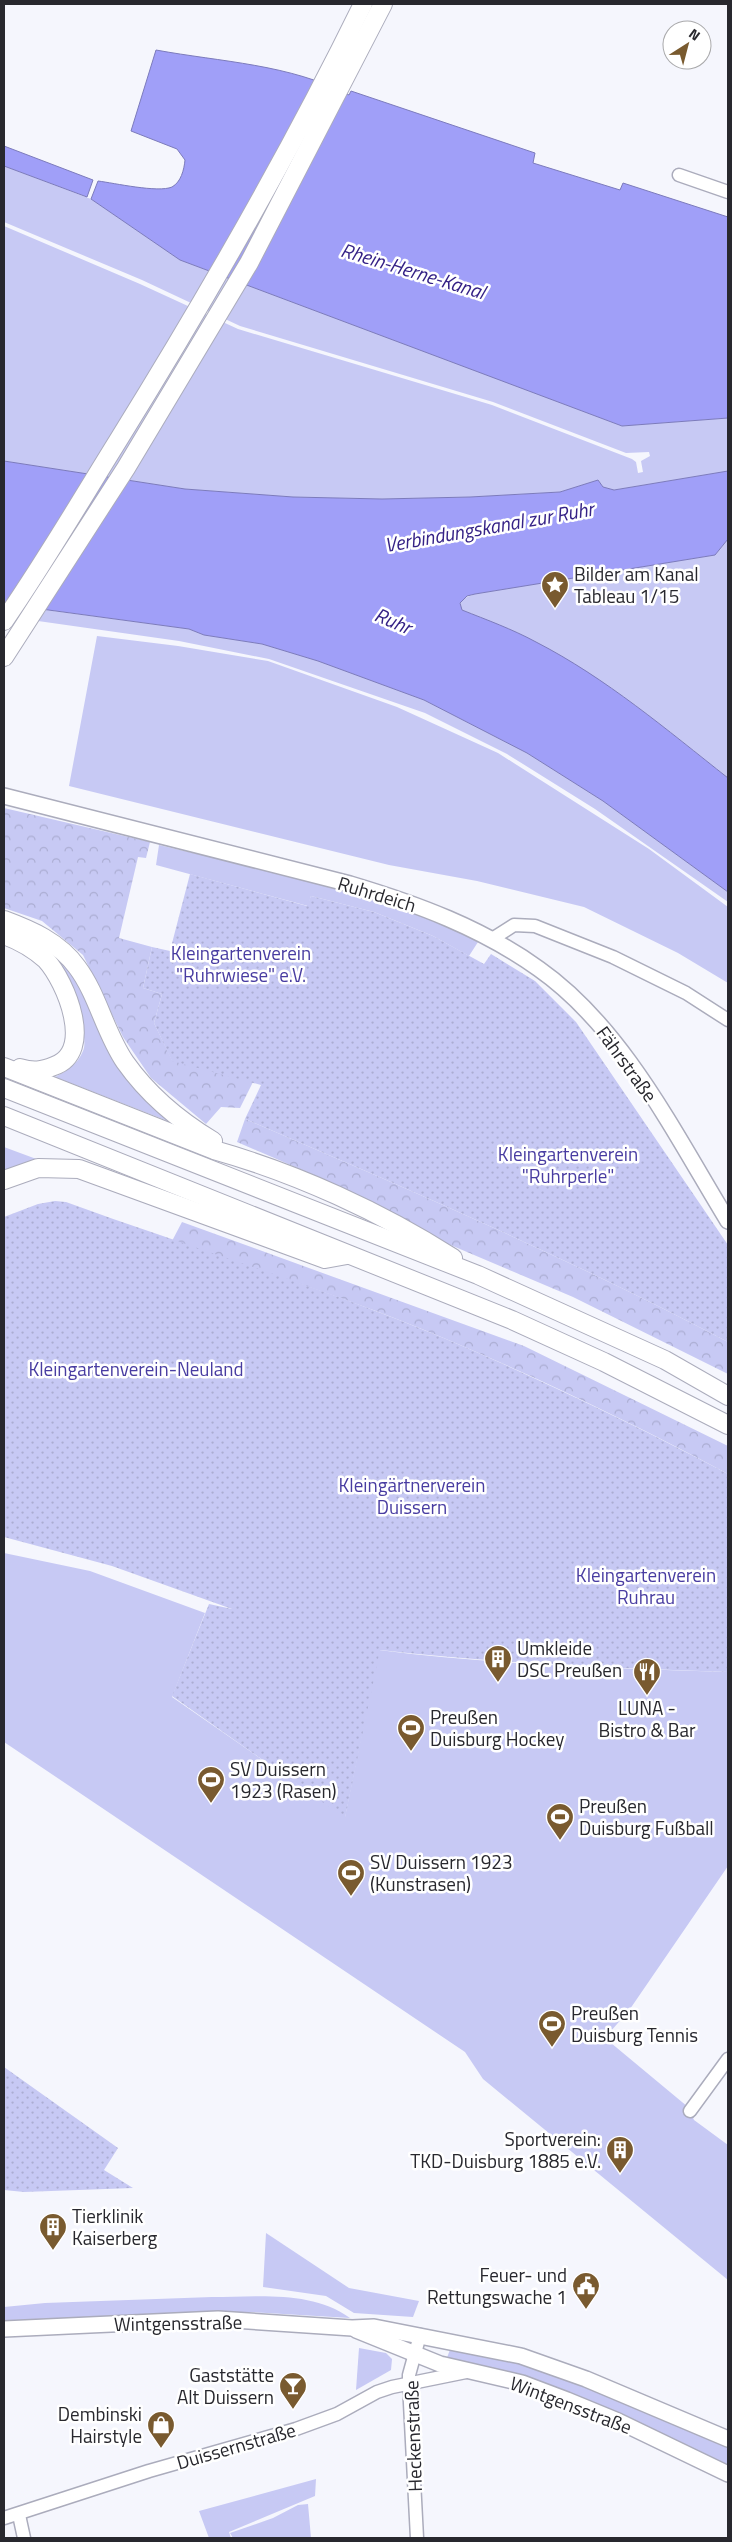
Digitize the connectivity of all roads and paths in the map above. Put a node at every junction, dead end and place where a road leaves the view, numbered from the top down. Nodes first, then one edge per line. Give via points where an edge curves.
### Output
1 (364, 4) edge
2 (383, 4) edge
3 (679, 175) dead end
4 (728, 192) edge
5 (4, 621) edge
6 (4, 657) edge
7 (4, 796) edge
8 (4, 920) edge
9 (4, 934) edge
10 (492, 939) junction
11 (728, 1020) edge
12 (4, 1065) edge
13 (4, 1088) edge
14 (4, 1116) edge
15 (244, 1159) junction
16 (4, 1180) edge
17 (728, 1221) edge
18 (348, 1255) junction
19 (478, 1275) junction
20 (728, 1396) edge
21 (728, 1425) edge
22 (726, 2067) edge
23 (690, 2111) dead end
24 (352, 2328) junction
25 (4, 2329) edge
26 (418, 2344) junction
27 (466, 2372) junction
28 (409, 2384) junction
29 (721, 2431) edge
30 (728, 2439) edge
31 (728, 2474) edge
32 (19, 2515) junction
33 (4, 2518) edge
34 (24, 2538) edge
35 (417, 2538) edge

1 - 5 highway via 303,125 230,254 53,547
2 - 6 highway via 249,263 126,468
3 - 4 street
7 - 10 main road, Ruhrdeich via 350,884 443,915
8 - 15 highway via 45,938 77,967 125,1062 158,1102 186,1124
9 - 12 highway via 30,946 55,973 75,1024 76,1041 69,1056 59,1065 45,1070 31,1072
10 - 11 street via 514,925 535,926 613,957 686,993
10 - 17 main road, Fährstraße via 541,970 589,1014 647,1089
12 - 15 highway via 214,1150
13 - 19 highway
14 - 18 highway
15 - 19 highway via 347,1201 430,1244
16 - 18 highway via 38,1168 80,1169 325,1258
18 - 21 highway via 551,1337
19 - 20 highway via 665,1360
22 - 23 street
24 - 25 main road, Wintgensstraße via 218,2319
24 - 26 main road, Wintgensstraße
24 - 26 main road, Wintgensstraße via 374,2327
26 - 27 main road, Wintgensstraße
26 - 28 street, Heckenstraße
26 - 29 main road, Wintgensstraße via 521,2356
27 - 28 street, Duissernstraße
27 - 31 main road, Wintgensstraße via 517,2382 567,2400
28 - 32 street, Duissernstraße via 377,2392 337,2414 296,2429 141,2474
28 - 35 street, Heckenstraße
29 - 30 main road, Wintgensstraße
32 - 33 street, Duissernstraße
32 - 34 street

